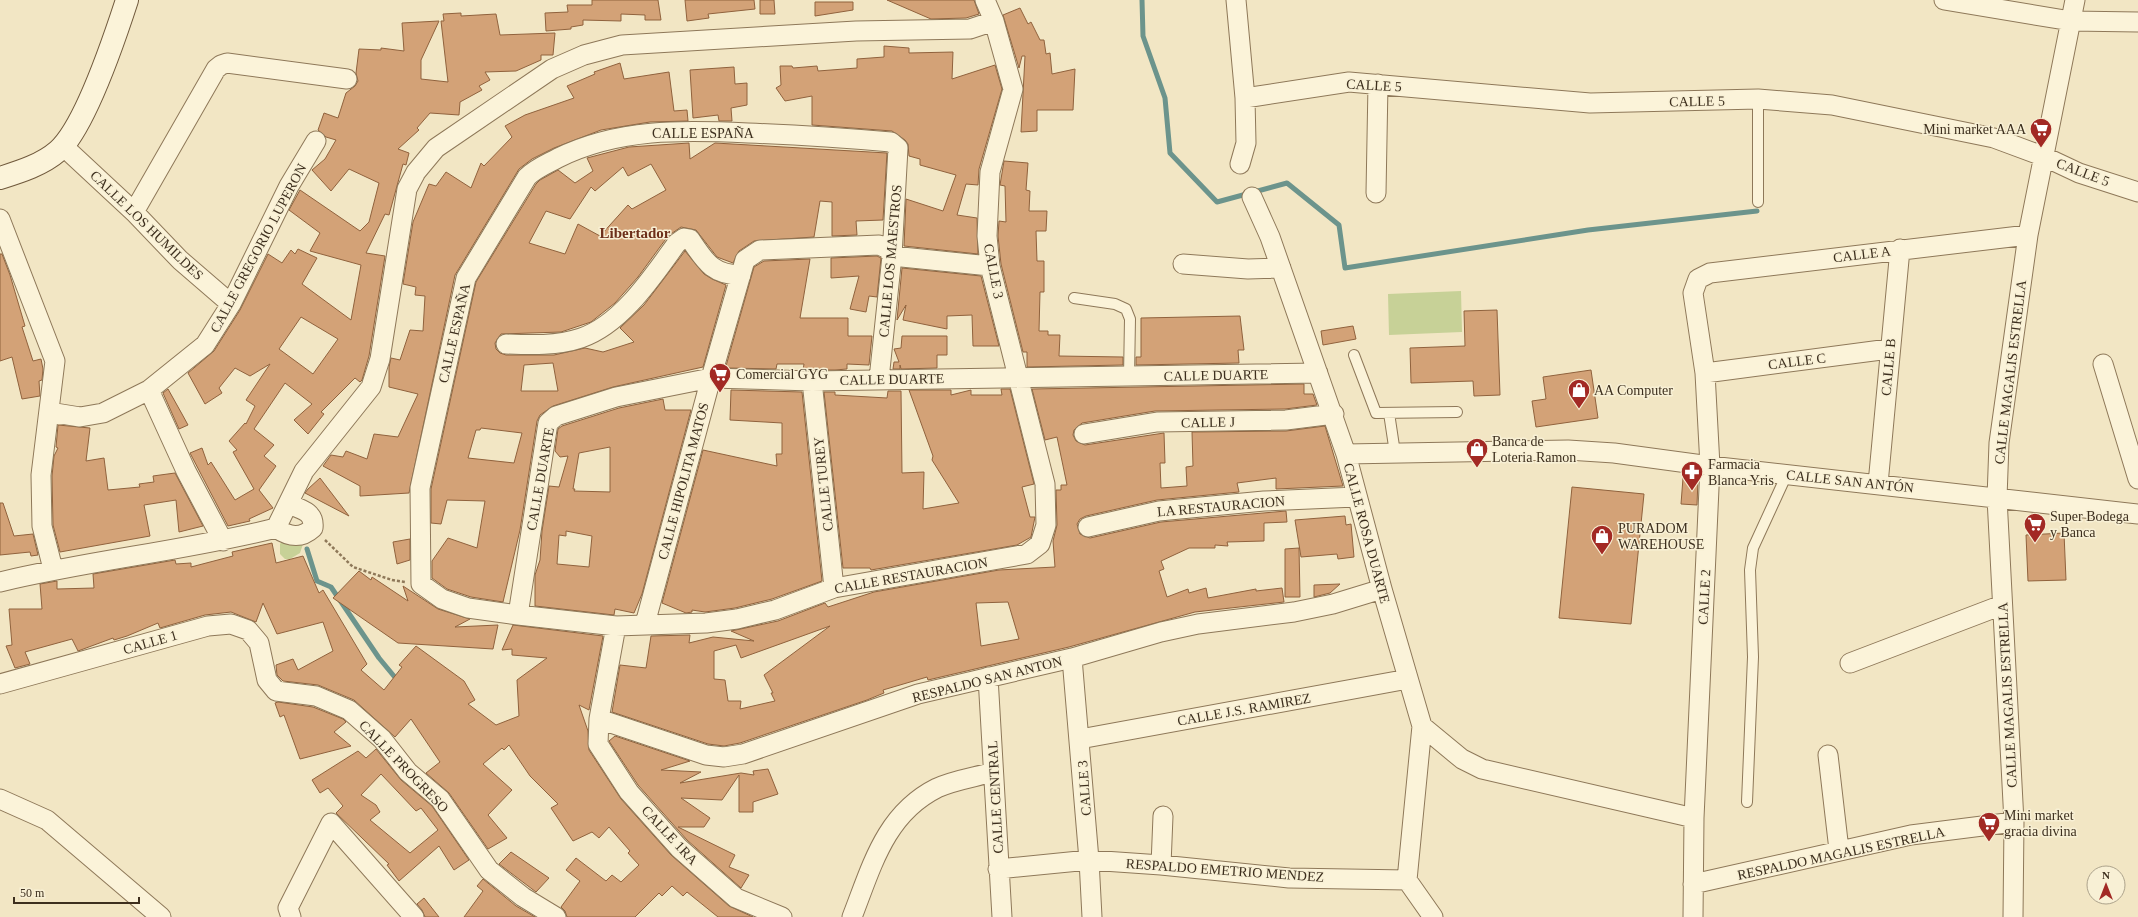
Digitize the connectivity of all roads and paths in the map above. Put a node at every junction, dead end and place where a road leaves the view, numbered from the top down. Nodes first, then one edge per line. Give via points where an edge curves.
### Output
1 (984, 0) edge
2 (1236, 0) edge
3 (1944, 0) edge
4 (2075, 0) edge
5 (123, 1) edge
6 (994, 21) junction
7 (2071, 21) junction
8 (2138, 22) edge
9 (346, 79) dead end
10 (1378, 84) junction
11 (1245, 98) junction
12 (1758, 99) junction
13 (316, 141) dead end
14 (895, 144) joint
15 (64, 146) junction
16 (2045, 157) junction
17 (1240, 164) dead end
18 (0, 178) edge
19 (2138, 192) edge
20 (1376, 193) dead end
21 (1252, 197) dead end
22 (1758, 202) dead end
23 (134, 212) junction
24 (0, 219) edge
25 (2028, 235) junction
26 (1900, 250) junction
27 (892, 256) junction
28 (1183, 264) dead end
29 (990, 266) junction
30 (1281, 268) junction
31 (741, 275) junction
32 (1698, 279) joint
33 (1074, 298) dead end
34 (231, 304) junction
35 (506, 344) dead end
36 (1890, 349) junction
37 (1354, 355) dead end
38 (2103, 364) dead end
39 (1318, 373) junction
40 (1705, 373) junction
41 (1129, 376) junction
42 (1019, 377) junction
43 (710, 378) junction
44 (879, 379) junction
45 (812, 381) junction
46 (149, 390) junction
47 (49, 412) junction
48 (1457, 412) dead end
49 (1389, 413) junction
50 (1334, 414) junction
51 (1084, 434) dead end
52 (1395, 453) junction
53 (1346, 454) junction
54 (1710, 466) junction
55 (1787, 474) junction
56 (2138, 479) edge
57 (1878, 484) junction
58 (1356, 497) junction
59 (1997, 498) junction
60 (288, 504) junction
61 (2138, 514) edge
62 (1088, 527) dead end
63 (276, 528) junction
64 (313, 528) junction
65 (223, 541) junction
66 (1040, 544) joint
67 (53, 569) junction
68 (0, 582) edge
69 (421, 584) junction
70 (834, 588) junction
71 (1382, 588) junction
72 (2002, 605) junction
73 (518, 615) junction
74 (645, 624) junction
75 (616, 626) junction
76 (1072, 658) junction
77 (1850, 663) dead end
78 (988, 677) junction
79 (1408, 679) junction
80 (266, 680) joint
81 (0, 684) edge
82 (599, 720) junction
83 (1422, 726) junction
84 (1080, 739) junction
85 (1828, 755) dead end
86 (993, 772) junction
87 (0, 799) edge
88 (1746, 802) dead end
89 (1163, 816) dead end
90 (1694, 818) junction
91 (2014, 822) junction
92 (1839, 850) junction
93 (1089, 860) junction
94 (1161, 865) junction
95 (998, 869) junction
96 (1407, 880) junction
97 (1693, 884) junction
98 (161, 917) edge
99 (291, 917) edge
100 (414, 917) edge
101 (556, 917) edge
102 (782, 917) edge
103 (852, 917) edge
104 (1002, 917) edge
105 (1092, 917) edge
106 (1433, 917) edge
107 (1693, 917) edge
108 (2013, 917) edge

1 - 6 street, CALLE 3
2 - 11 street
3 - 7 street
4 - 7 street, CALLE MAGALIS ESTRELLA
5 - 15 street via 92,94
6 - 29 street, CALLE 3 via 1013,89 990,172 987,236
6 - 60 street via 970,29 856,31 622,45 584,55 552,69 436,148 416,172 407,189 380,358 371,387 304,471
7 - 8 street
7 - 16 street, CALLE MAGALIS ESTRELLA
9 - 23 street via 227,63 221,65 216,69
10 - 11 street, CALLE 5 via 1349,82
10 - 12 street, CALLE 5 via 1590,103
10 - 20 street
11 - 17 street via 1246,143
12 - 16 street, CALLE 5 via 1832,106 1987,136
12 - 22 lane
13 - 34 street, CALLE GREGORIO LUPERON via 289,186
14 - 27 street, CALLE LOS MAESTROS via 898,148
14 - 69 street, CALLE ESPAÑA via 792,135 702,131 638,133 603,141 566,154 533,170 466,278 420,488
15 - 18 street via 50,158
15 - 23 street, CALLE LOS HUMILDES
16 - 19 street, CALLE 5 via 2079,173
16 - 25 street, CALLE MAGALIS ESTRELLA
21 - 30 street, CALLE ROSA DUARTE via 1262,214
23 - 34 street, CALLE LOS HUMILDES via 180,260
24 - 47 street via 55,361
25 - 26 street, CALLE A
25 - 59 street, CALLE MAGALIS ESTRELLA via 1999,443
26 - 32 street, CALLE A via 1710,272
26 - 36 street, CALLE B
27 - 29 street
27 - 31 street, CALLE HIPOLITA MATOS via 888,249 879,245 760,250 745,260
27 - 44 street, CALLE LOS MAESTROS
28 - 30 street via 1248,270
29 - 42 street, CALLE 3
30 - 39 street, CALLE ROSA DUARTE
31 - 35 street via 718,272 704,260 690,239 684,238 677,242 642,288 604,327 580,338 547,345
31 - 43 street, CALLE HIPOLITA MATOS
32 - 40 street, CALLE 2 via 1693,293
33 - 41 lane via 1115,304 1126,309 1130,319
34 - 46 street, CALLE GREGORIO LUPERON via 205,346
36 - 40 street, CALLE C
36 - 57 street, CALLE B
37 - 49 lane via 1373,409 1376,413
38 - 56 street
39 - 41 street, CALLE DUARTE
39 - 50 street, CALLE ROSA DUARTE
40 - 54 street, CALLE 2
41 - 42 street, CALLE DUARTE
42 - 44 street, CALLE DUARTE
42 - 66 street, CALLE 3 via 1045,484 1046,525
43 - 45 street, CALLE DUARTE
43 - 73 street, CALLE DUARTE via 616,397 551,418 548,423
43 - 74 street, CALLE HIPOLITA MATOS
44 - 45 street, CALLE DUARTE
45 - 70 street, CALLE TUREY
46 - 47 street, CALLE GREGORIO LUPERON via 103,413 80,417
46 - 65 street via 186,471
47 - 67 street via 41,475 42,526
48 - 49 lane
49 - 52 lane
50 - 51 street, CALLE J via 1286,420 1157,422
50 - 53 street, CALLE ROSA DUARTE
52 - 53 street, CALLE SAN ANTÓN
52 - 54 street, CALLE SAN ANTÓN via 1568,450 1614,453
53 - 58 street, CALLE ROSA DUARTE
54 - 55 street, CALLE SAN ANTÓN
54 - 90 street, CALLE 2
55 - 57 street, CALLE SAN ANTÓN
55 - 88 lane via 1753,548 1750,570 1753,657
57 - 59 street, CALLE SAN ANTÓN
58 - 62 street, LA RESTAURACION via 1264,501 1159,511
58 - 71 street, CALLE ROSA DUARTE
59 - 61 street, CALLE SAN ANTÓN
59 - 72 street, CALLE MAGALIS ESTRELLA
60 - 63 street
60 - 64 street via 311,515 314,521
63 - 64 street via 294,536 302,535
63 - 65 street
64 - 69 path via 353,567 392,580
65 - 67 street
66 - 70 street, CALLE RESTAURACION via 1027,554
67 - 68 street
69 - 73 street via 442,599 468,608
70 - 74 street, CALLE RESTAURACION via 775,610 737,619 706,623
71 - 76 street, RESPALDO SAN ANTON via 1333,604 1294,612 1198,624 1161,632
71 - 79 street, CALLE ROSA DUARTE
72 - 77 street
72 - 91 street, CALLE MAGALIS ESTRELLA
73 - 75 street
74 - 75 street, CALLE RESTAURACION
75 - 82 street
76 - 78 street, RESPALDO SAN ANTON
76 - 84 street, CALLE 3
78 - 82 street, RESPALDO SAN ANTON via 918,694 743,754 724,757 706,755
78 - 86 street, CALLE CENTRAL
79 - 83 street, CALLE ROSA DUARTE
79 - 84 street, CALLE J.S. RAMIREZ
80 - 81 street, CALLE 1 via 259,643 248,630 231,624 208,626
80 - 101 street, CALLE PROGRESO via 276,691 316,696 349,710 382,739 408,772 440,799 489,870 523,897
82 - 102 street, CALLE 1RA via 598,744 629,792 679,848 736,898
83 - 90 street via 1462,759 1482,769
83 - 96 street, CALLE ROSA DUARTE
84 - 93 street, CALLE 3
85 - 92 street
86 - 95 street, CALLE CENTRAL
86 - 103 street via 938,787 907,808 883,838
87 - 98 street via 47,820
89 - 94 street
90 - 97 street, CALLE 2
91 - 92 street, RESPALDO MAGALIS ESTRELLA via 1911,835
91 - 108 street, CALLE MAGALIS ESTRELLA
92 - 97 street, RESPALDO MAGALIS ESTRELLA
93 - 94 street, RESPALDO EMETRIO MENDEZ
93 - 95 street, RESPALDO EMETRIO MENDEZ
93 - 105 street, CALLE 3
94 - 96 street, RESPALDO EMETRIO MENDEZ via 1289,878
95 - 104 street, CALLE CENTRAL
96 - 106 street
97 - 107 street, CALLE 2
99 - 100 street via 288,908 331,823

